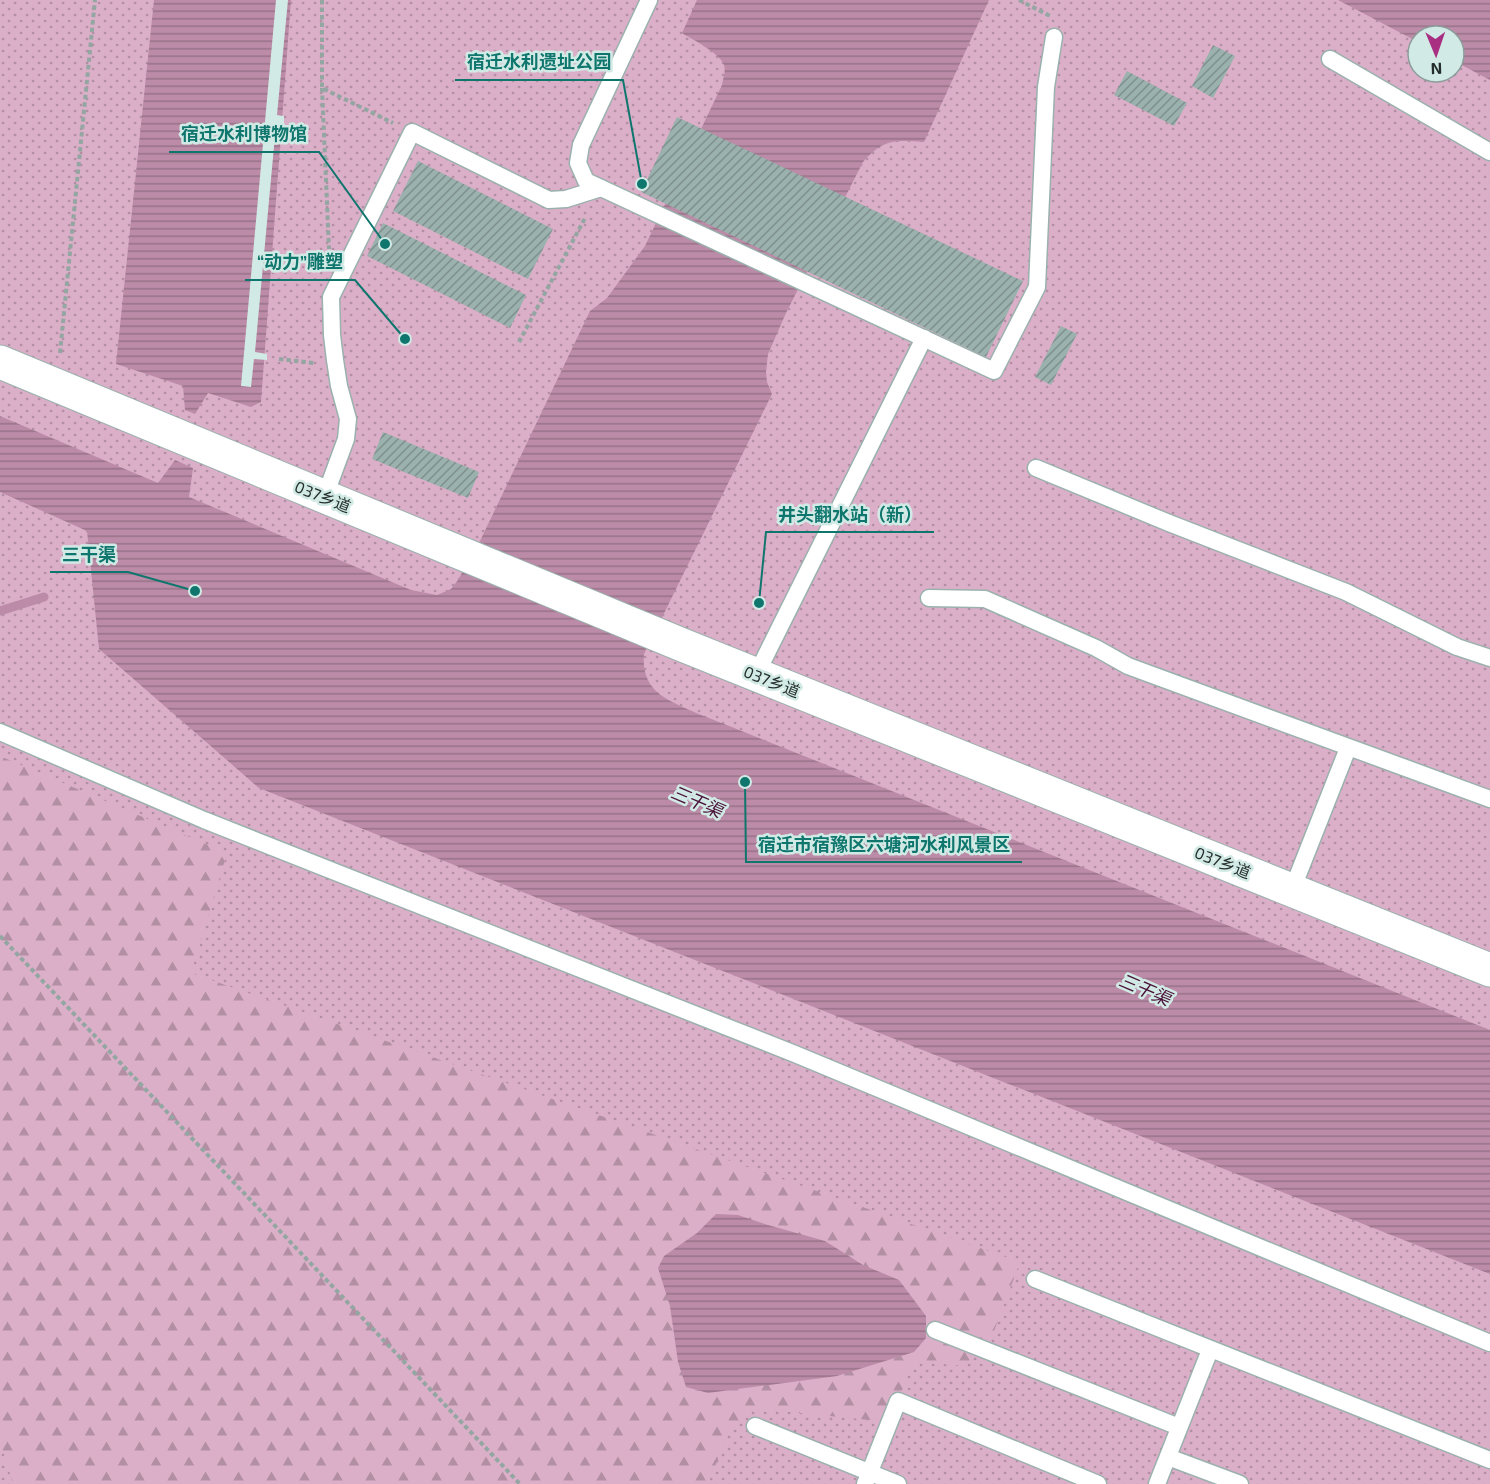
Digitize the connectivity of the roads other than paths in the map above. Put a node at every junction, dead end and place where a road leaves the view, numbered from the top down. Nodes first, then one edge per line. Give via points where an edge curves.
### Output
1 (649, 0) edge
2 (1054, 37) dead end
3 (1330, 59) dead end
4 (1490, 152) edge
5 (601, 188) junction
6 (924, 338) junction
7 (0, 362) edge
8 (1036, 468) dead end
9 (325, 496) junction
10 (929, 598) dead end
11 (1490, 658) edge
12 (756, 675) junction
13 (0, 732) edge
14 (1348, 748) junction
15 (1490, 799) edge
16 (1292, 890) junction
17 (1490, 970) edge
18 (1035, 1279) dead end
19 (935, 1330) dead end
20 (1490, 1343) edge
21 (1210, 1350) junction
22 (755, 1426) dead end
23 (1179, 1427) junction
24 (1168, 1457) junction
25 (1490, 1460) edge
26 (867, 1478) edge
27 (898, 1484) edge
28 (1098, 1484) edge
29 (1157, 1484) edge
30 (1240, 1484) edge

1 - 5 lane via 581,145 578,163 586,181
2 - 6 lane via 1046,87 1039,270 1033,297 994,371
3 - 4 lane
5 - 6 lane
5 - 9 lane via 549,200 412,132 331,297 336,365 348,418 346,439
6 - 12 lane
7 - 9 street, 037乡道
8 - 11 lane via 1346,592 1457,648
9 - 12 street, 037乡道
10 - 14 lane via 985,599 1128,666
12 - 16 street, 037乡道
13 - 20 lane via 204,820 795,1054
14 - 15 lane
14 - 16 lane
16 - 17 street, 037乡道
18 - 21 lane
19 - 23 lane
21 - 23 lane
21 - 25 lane
22 - 26 lane
23 - 24 lane
24 - 29 lane
24 - 30 lane
26 - 27 lane
26 - 28 lane via 898,1401

